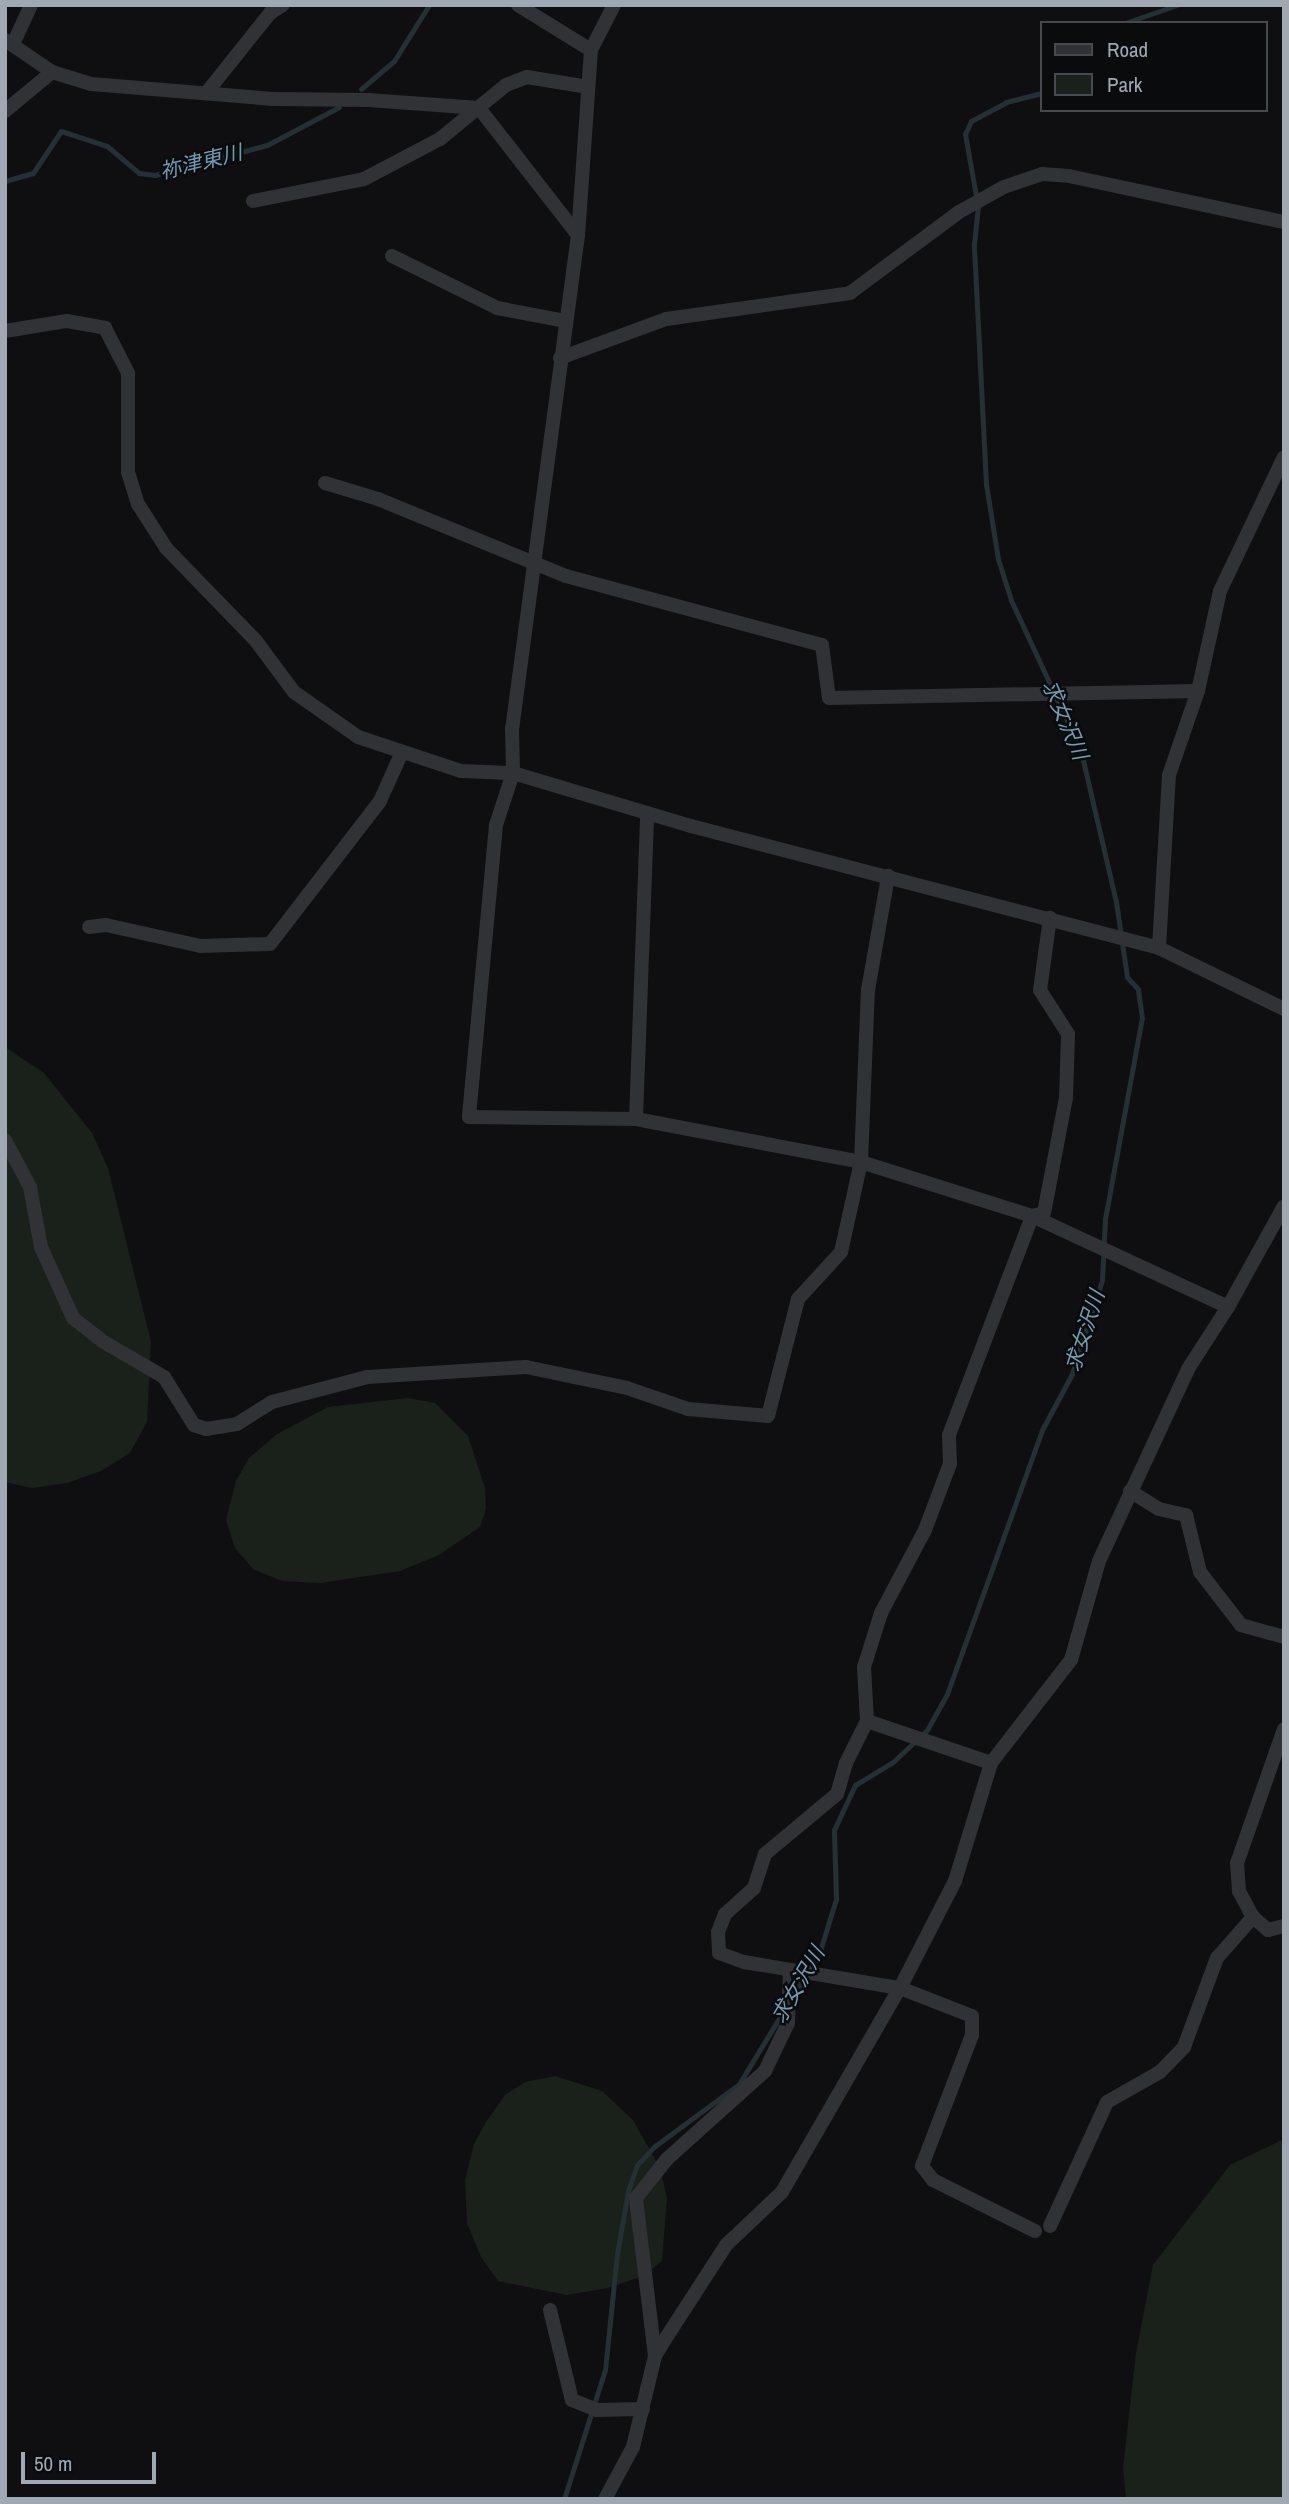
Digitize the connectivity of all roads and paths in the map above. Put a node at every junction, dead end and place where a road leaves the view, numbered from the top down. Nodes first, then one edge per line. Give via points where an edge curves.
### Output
1 (31, 5) edge
2 (282, 5) edge
3 (518, 5) edge
4 (614, 5) edge
5 (10, 41) edge
6 (591, 50) junction
7 (52, 72) junction
8 (588, 87) junction
9 (207, 92) junction
10 (479, 107) junction
11 (5, 111) edge
12 (253, 201) dead end
13 (1284, 222) edge
14 (578, 235) junction
15 (392, 256) dead end
16 (565, 321) junction
17 (5, 331) edge
18 (559, 358) junction
19 (1284, 457) edge
20 (325, 484) dead end
21 (536, 565) junction
22 (1198, 691) junction
23 (402, 752) junction
24 (513, 773) junction
25 (648, 814) junction
26 (888, 876) junction
27 (1050, 918) junction
28 (89, 928) dead end
29 (1159, 948) junction
30 (1284, 1009) edge
31 (636, 1119) junction
32 (5, 1140) edge
33 (861, 1163) junction
34 (1284, 1206) edge
35 (1032, 1216) junction
36 (1228, 1307) junction
37 (1130, 1492) junction
38 (1284, 1637) edge
39 (867, 1721) junction
40 (1284, 1729) edge
41 (991, 1763) junction
42 (1253, 1917) junction
43 (1284, 1926) edge
44 (790, 1971) junction
45 (900, 1989) junction
46 (1050, 2226) dead end
47 (1035, 2231) dead end
48 (550, 2311) dead end
49 (655, 2356) junction
50 (643, 2409) junction
51 (605, 2499) edge

1 - 5 street
2 - 9 street via 270,13
3 - 6 street
4 - 6 street
5 - 7 street
6 - 8 street
7 - 9 street via 91,84
7 - 11 street
8 - 10 street via 527,77 506,85
8 - 14 street
9 - 10 street
10 - 12 street via 440,139 365,179
10 - 14 street
13 - 18 street via 1042,174 1004,187 960,212 850,293 666,319
14 - 16 street
15 - 16 street via 497,308
16 - 18 street
17 - 23 street via 68,321 105,328 128,373 128,472 138,504 166,548 256,641 294,692 358,737
18 - 21 street
19 - 22 street via 1220,591
20 - 21 street via 378,499
21 - 22 street via 822,645 829,698
21 - 24 street via 512,728
22 - 29 street via 1169,775
23 - 24 street via 461,771
23 - 28 street via 380,801 270,944 201,946 106,925
24 - 25 street
24 - 31 street via 496,825 469,1117
25 - 26 street
25 - 31 street
26 - 27 street
26 - 33 street via 868,990
27 - 29 street
27 - 35 street via 1040,990 1068,1034 1066,1098 1044,1213
29 - 30 street
31 - 33 street
32 - 33 street via 30,1187 41,1247 73,1318 102,1341 164,1377 185,1416 206,1429 237,1423 298,1393 367,1377 526,1367 628,1388 688,1409 768,1416 798,1299 841,1252
33 - 35 street
34 - 36 street
35 - 36 street
35 - 39 street via 949,1436 950,1464 925,1530 881,1613 864,1667
36 - 37 street via 1188,1368
37 - 38 street via 1159,1509 1186,1515 1200,1572 1241,1625
37 - 41 street via 1099,1561 1071,1660
39 - 41 street
39 - 44 street via 837,1794 765,1854 754,1888 725,1914 718,1932 719,1953
40 - 42 street via 1237,1863 1239,1891
41 - 45 street via 955,1881
42 - 43 street via 1268,1930
42 - 46 street via 1217,1958 1185,2047 1160,2072 1107,2102
44 - 45 street
44 - 49 street via 788,2023 765,2071 667,2159 636,2198
45 - 47 street via 972,2016 972,2035 922,2166 933,2180
45 - 49 street via 782,2192 726,2245
48 - 50 street via 572,2400 597,2410
49 - 50 street
50 - 51 street via 633,2447

